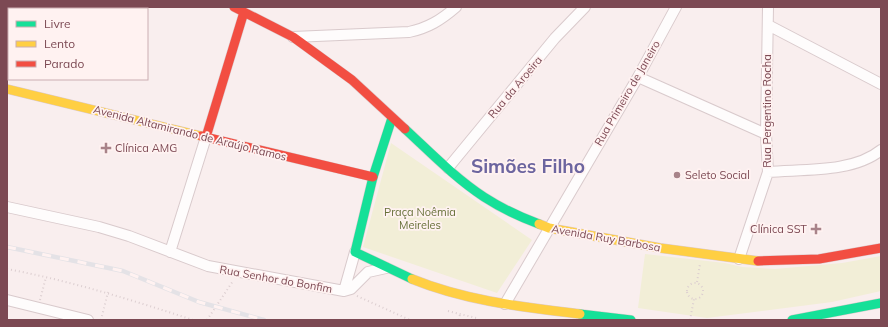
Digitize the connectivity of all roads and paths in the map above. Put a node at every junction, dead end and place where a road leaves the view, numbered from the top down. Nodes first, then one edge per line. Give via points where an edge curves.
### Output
1 (234, 7) edge
2 (456, 7) edge
3 (585, 7) edge
4 (676, 7) edge
5 (768, 7) edge
6 (244, 12) junction
7 (768, 26) junction
8 (293, 38) junction
9 (638, 77) junction
10 (881, 84) edge
11 (7, 89) edge
12 (392, 118) junction
13 (766, 134) junction
14 (206, 137) junction
15 (881, 150) edge
16 (448, 168) junction
17 (768, 172) junction
18 (373, 178) junction
19 (7, 207) edge
20 (549, 228) junction
21 (881, 248) edge
22 (170, 252) junction
23 (355, 252) junction
24 (702, 254) junction
25 (739, 259) junction
26 (386, 268) junction
27 (7, 269) edge
28 (238, 273) junction
29 (46, 276) junction
30 (697, 282) junction
31 (344, 291) junction
32 (108, 292) junction
33 (694, 299) junction
34 (7, 300) edge
35 (881, 303) edge
36 (505, 304) junction
37 (38, 308) junction
38 (448, 311) dead end
39 (460, 314) junction
40 (476, 318) dead end
41 (88, 320) edge
42 (101, 320) edge
43 (193, 320) edge
44 (207, 320) edge
45 (410, 320) edge
46 (459, 320) edge
47 (631, 320) edge
48 (690, 320) edge
49 (792, 320) edge

1 - 6 main road, Avenida Ruy Barbosa
2 - 8 street via 444,18 426,28 409,32
3 - 16 street, Rua da Aroeira via 555,38
4 - 9 street, Rua Primeiro de Janeiro
5 - 7 street, Rua Pergentino Rocha
6 - 8 main road, Avenida Ruy Barbosa
6 - 14 main road
7 - 10 street
7 - 13 street, Rua Pergentino Rocha
8 - 12 main road, Avenida Ruy Barbosa via 352,80
9 - 13 street
9 - 20 street, Rua Primeiro de Janeiro
11 - 14 main road, Avenida Altamirando de Araújo Ramos
12 - 16 main road, Avenida Ruy Barbosa
12 - 18 main road
13 - 17 street, Rua Pergentino Rocha
14 - 18 main road, Avenida Altamirando de Araújo Ramos
14 - 22 street
15 - 17 street via 873,157 841,167
16 - 20 main road, Avenida Ruy Barbosa via 484,197 521,217
17 - 25 street, Rua Pergentino Rocha
18 - 23 main road
19 - 22 street, Rua Senhor do Bonfim via 99,227
20 - 24 main road, Avenida Ruy Barbosa
20 - 36 street, Rua Primeiro de Janeiro
21 - 25 main road, Avenida Ruy Barbosa via 819,259
22 - 28 street, Rua Senhor do Bonfim via 208,266
23 - 26 main road
23 - 31 street, Rua Senhor do Bonfim
24 - 25 main road, Avenida Ruy Barbosa
24 - 30 path
26 - 31 street via 368,272 352,289
26 - 36 main road via 431,287
27 - 29 path
28 - 31 street, Rua Senhor do Bonfim
28 - 44 path
29 - 32 path
29 - 37 path
30 - 33 path via 703,289 699,298
30 - 33 path via 692,283 687,289 690,297
31 - 45 path
32 - 42 path
32 - 43 path
33 - 48 path
34 - 37 street
35 - 49 main road
36 - 47 main road
37 - 41 street
38 - 39 path
39 - 40 path
39 - 46 path

